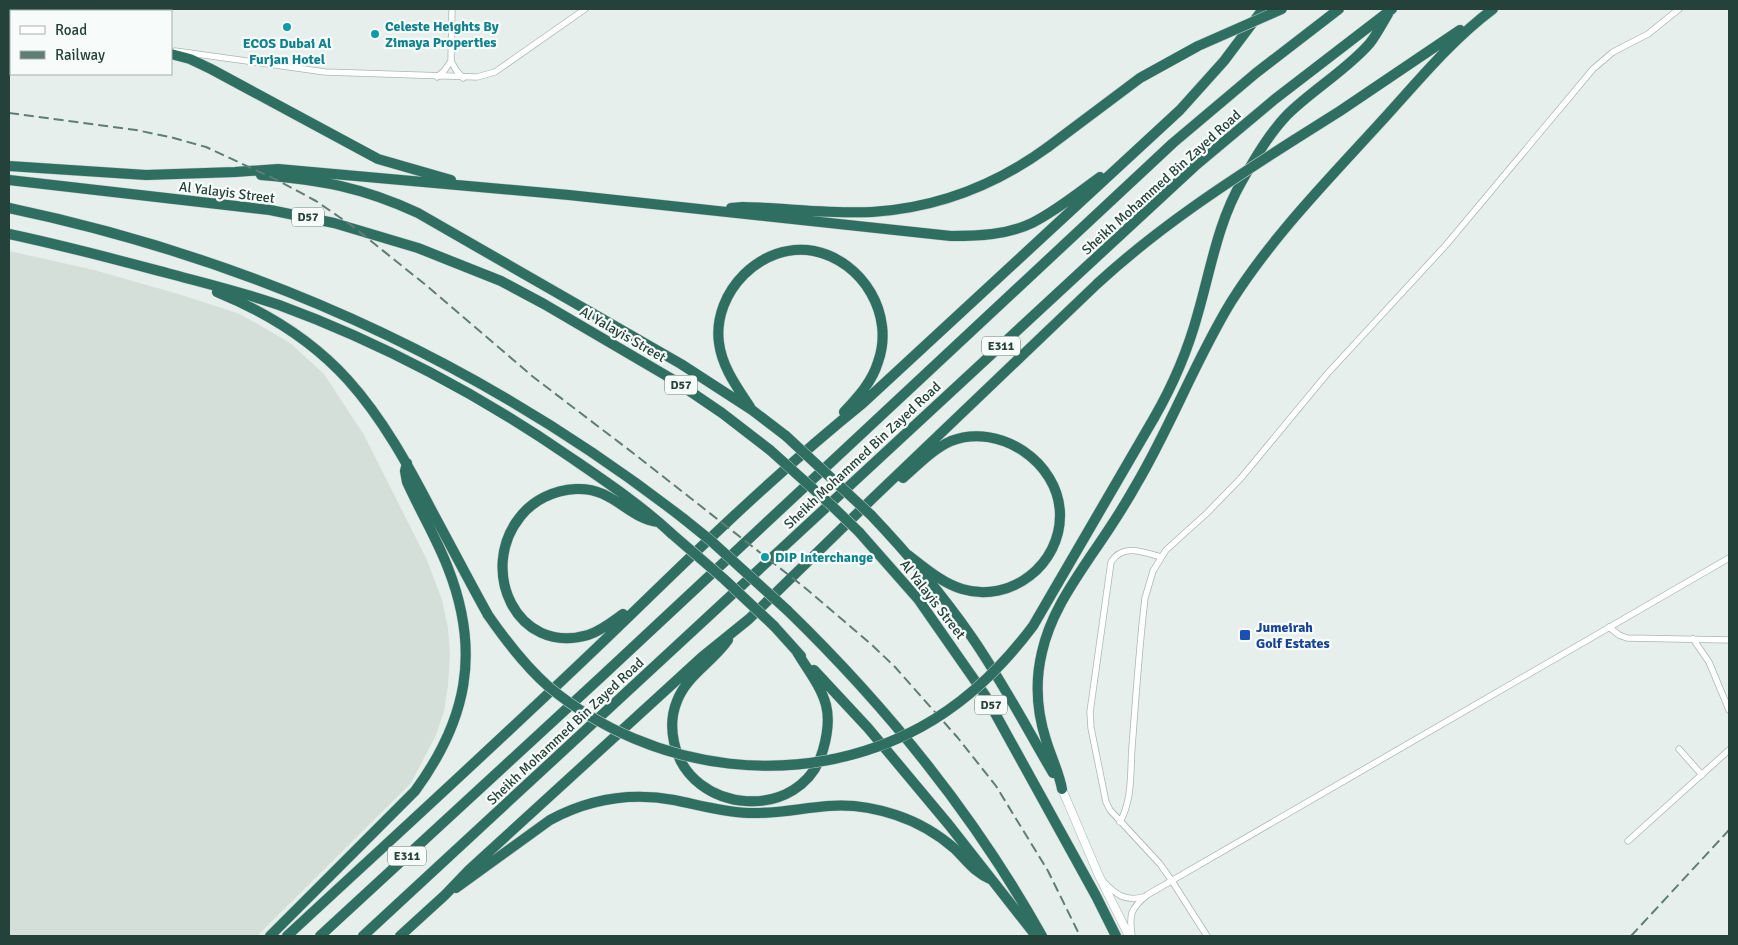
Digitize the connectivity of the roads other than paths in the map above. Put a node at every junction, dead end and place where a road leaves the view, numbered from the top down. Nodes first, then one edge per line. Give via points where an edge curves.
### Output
1 (452, 9) edge
2 (585, 9) edge
3 (1263, 9) edge
4 (1282, 9) edge
5 (1340, 9) edge
6 (1679, 9) edge
7 (1391, 10) edge
8 (1491, 10) edge
9 (172, 52) edge
10 (172, 52) edge
11 (451, 61) junction
12 (436, 77) junction
13 (463, 78) junction
14 (1135, 152) junction
15 (9, 166) edge
16 (236, 172) junction
17 (9, 180) edge
18 (463, 186) junction
19 (9, 208) edge
20 (713, 211) junction
21 (9, 234) edge
22 (175, 275) junction
23 (752, 410) junction
24 (815, 442) junction
25 (406, 463) junction
26 (873, 498) junction
27 (660, 522) junction
28 (908, 555) junction
29 (1160, 556) junction
30 (1729, 558) edge
31 (659, 585) junction
32 (1609, 627) junction
33 (734, 631) junction
34 (1693, 639) junction
35 (1729, 640) edge
36 (797, 652) junction
37 (1729, 710) edge
38 (1680, 748) dead end
39 (1729, 750) edge
40 (1702, 775) junction
41 (1062, 789) junction
42 (1120, 822) junction
43 (1628, 841) dead end
44 (1099, 876) junction
45 (992, 880) junction
46 (1172, 881) junction
47 (445, 895) junction
48 (1147, 895) junction
49 (270, 936) edge
50 (287, 936) edge
51 (320, 936) edge
52 (363, 936) edge
53 (400, 936) edge
54 (1036, 936) edge
55 (1042, 936) edge
56 (1116, 936) edge
57 (1131, 936) edge
58 (1207, 936) edge

1 - 11 street
2 - 13 street via 494,72
3 - 14 highway via 1203,86
4 - 20 highway, bridge via 1198,46 1140,78 1024,164 944,200 871,212 743,207
5 - 51 highway, Sheikh Mohammed Bin Zayed Road / E311 via 1256,73 1174,143
6 - 29 street via 1648,34 1613,52 1594,69 1452,238 1314,389 1241,478
7 - 25 highway, bridge via 1363,50 1287,115 1242,180 1222,222 1198,314 1179,369 1033,626 982,682 929,722 889,741 850,754 802,764 728,764 650,746 594,719 548,686 517,654 488,615
7 - 52 highway, Sheikh Mohammed Bin Zayed Road / E311 via 1275,99 1195,166
8 - 26 highway, bridge via 1190,208 1134,251
8 - 41 highway via 1421,76 1289,223 1259,262 1217,326 1136,485 1062,599 1044,642 1038,692 1042,728
9 - 12 street via 325,72
10 - 18 highway via 211,69 378,159
11 - 12 street
11 - 13 street
12 - 13 street
14 - 20 highway via 1038,219 992,234 951,236
14 - 24 highway via 863,403
15 - 16 highway via 137,175
16 - 18 highway via 278,169
16 - 23 highway via 324,182 364,191 395,203 653,347
17 - 56 highway, Al Yalayis Street / D57, bridge via 270,210 334,223 418,248 501,281 544,304 722,413 770,450 830,504 918,599 985,695
18 - 20 highway
19 - 55 highway, bridge via 104,231 214,264 356,320 492,390 622,472 736,563 857,680 926,765 982,842
21 - 22 highway
22 - 25 highway via 272,317 317,350 348,380 378,418
22 - 27 highway via 279,305 425,371 531,430
23 - 24 highway via 723,362 719,322 724,303 744,273 760,262 796,250 828,255 867,285 880,315 882,346 879,361 863,391
23 - 28 highway, bridge via 786,436
24 - 31 highway
25 - 49 highway via 407,482 448,569 462,612 466,662 460,703 443,749 415,791
26 - 28 highway via 939,448 966,437 995,438 1022,449 1054,485 1060,513 1055,543 1039,568 1015,586 989,592 964,590 938,577
26 - 33 highway
27 - 31 highway via 644,519 598,492 563,490 523,512 508,535 502,564 505,590 518,614 542,633 557,637 572,638 602,630
27 - 36 highway, bridge via 774,626
28 - 41 highway via 970,634
29 - 42 street via 1145,598 1130,794
29 - 42 street via 1127,550 1116,556 1110,566 1090,723 1106,802
30 - 32 street
31 - 50 highway
32 - 34 street via 1627,638
32 - 46 street
33 - 36 highway via 720,651 688,681 675,707 672,724 675,748 685,769 702,786 721,796 749,802 782,795 799,786 816,767 827,731 826,705
33 - 47 highway
34 - 35 street
34 - 37 street via 1711,667
36 - 45 highway via 868,728
38 - 40 street
39 - 40 street
40 - 43 street
41 - 44 street
42 - 46 street
44 - 48 street via 1112,891 1124,898
44 - 57 street
45 - 47 highway via 979,874 954,848 926,829 879,810 828,806 749,813 638,796 583,804 558,815
45 - 54 highway
46 - 48 street
46 - 58 street
47 - 53 highway
48 - 57 street via 1132,912

